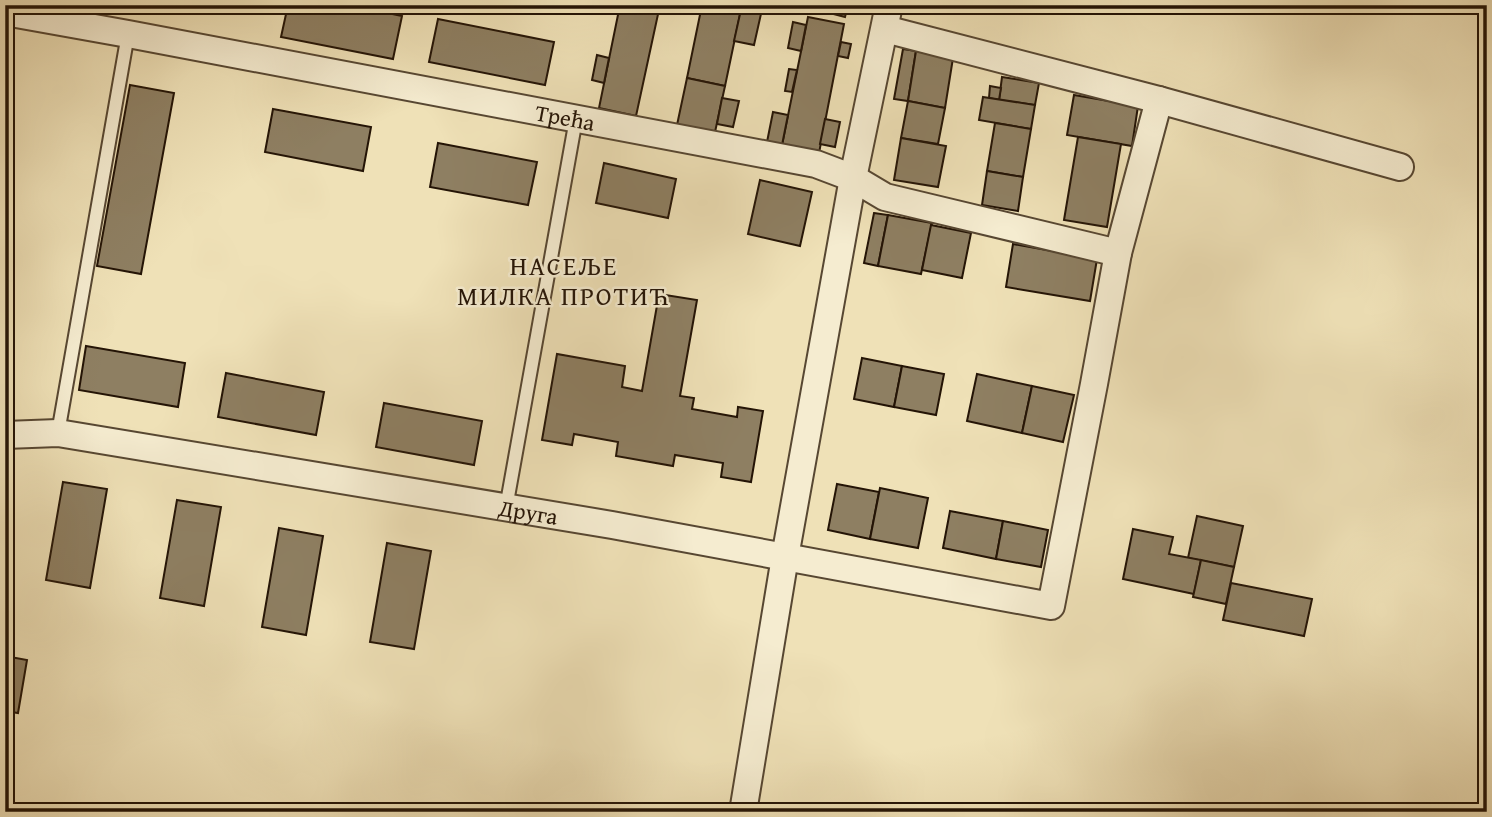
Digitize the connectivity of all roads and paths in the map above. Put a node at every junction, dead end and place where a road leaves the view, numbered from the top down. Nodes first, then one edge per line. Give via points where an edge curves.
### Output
1 (5, 12) edge
2 (887, 17) edge
3 (128, 34) junction
4 (1158, 100) junction
5 (576, 119) junction
6 (1400, 167) dead end
7 (853, 178) junction
8 (1118, 254) junction
9 (58, 433) junction
10 (5, 435) edge
11 (506, 508) junction
12 (785, 557) junction
13 (743, 812) edge

1 - 3 street, Трећа
2 - 4 street
2 - 7 street
3 - 5 street, Трећа
3 - 9 lane
4 - 6 street
4 - 8 street
5 - 7 street, Трећа via 816,164
5 - 11 lane
7 - 8 street, Трећа via 885,197
7 - 12 street
8 - 12 street, Друга via 1051,606
9 - 10 street, Друга
9 - 11 street, Друга
11 - 12 street, Друга
12 - 13 street

